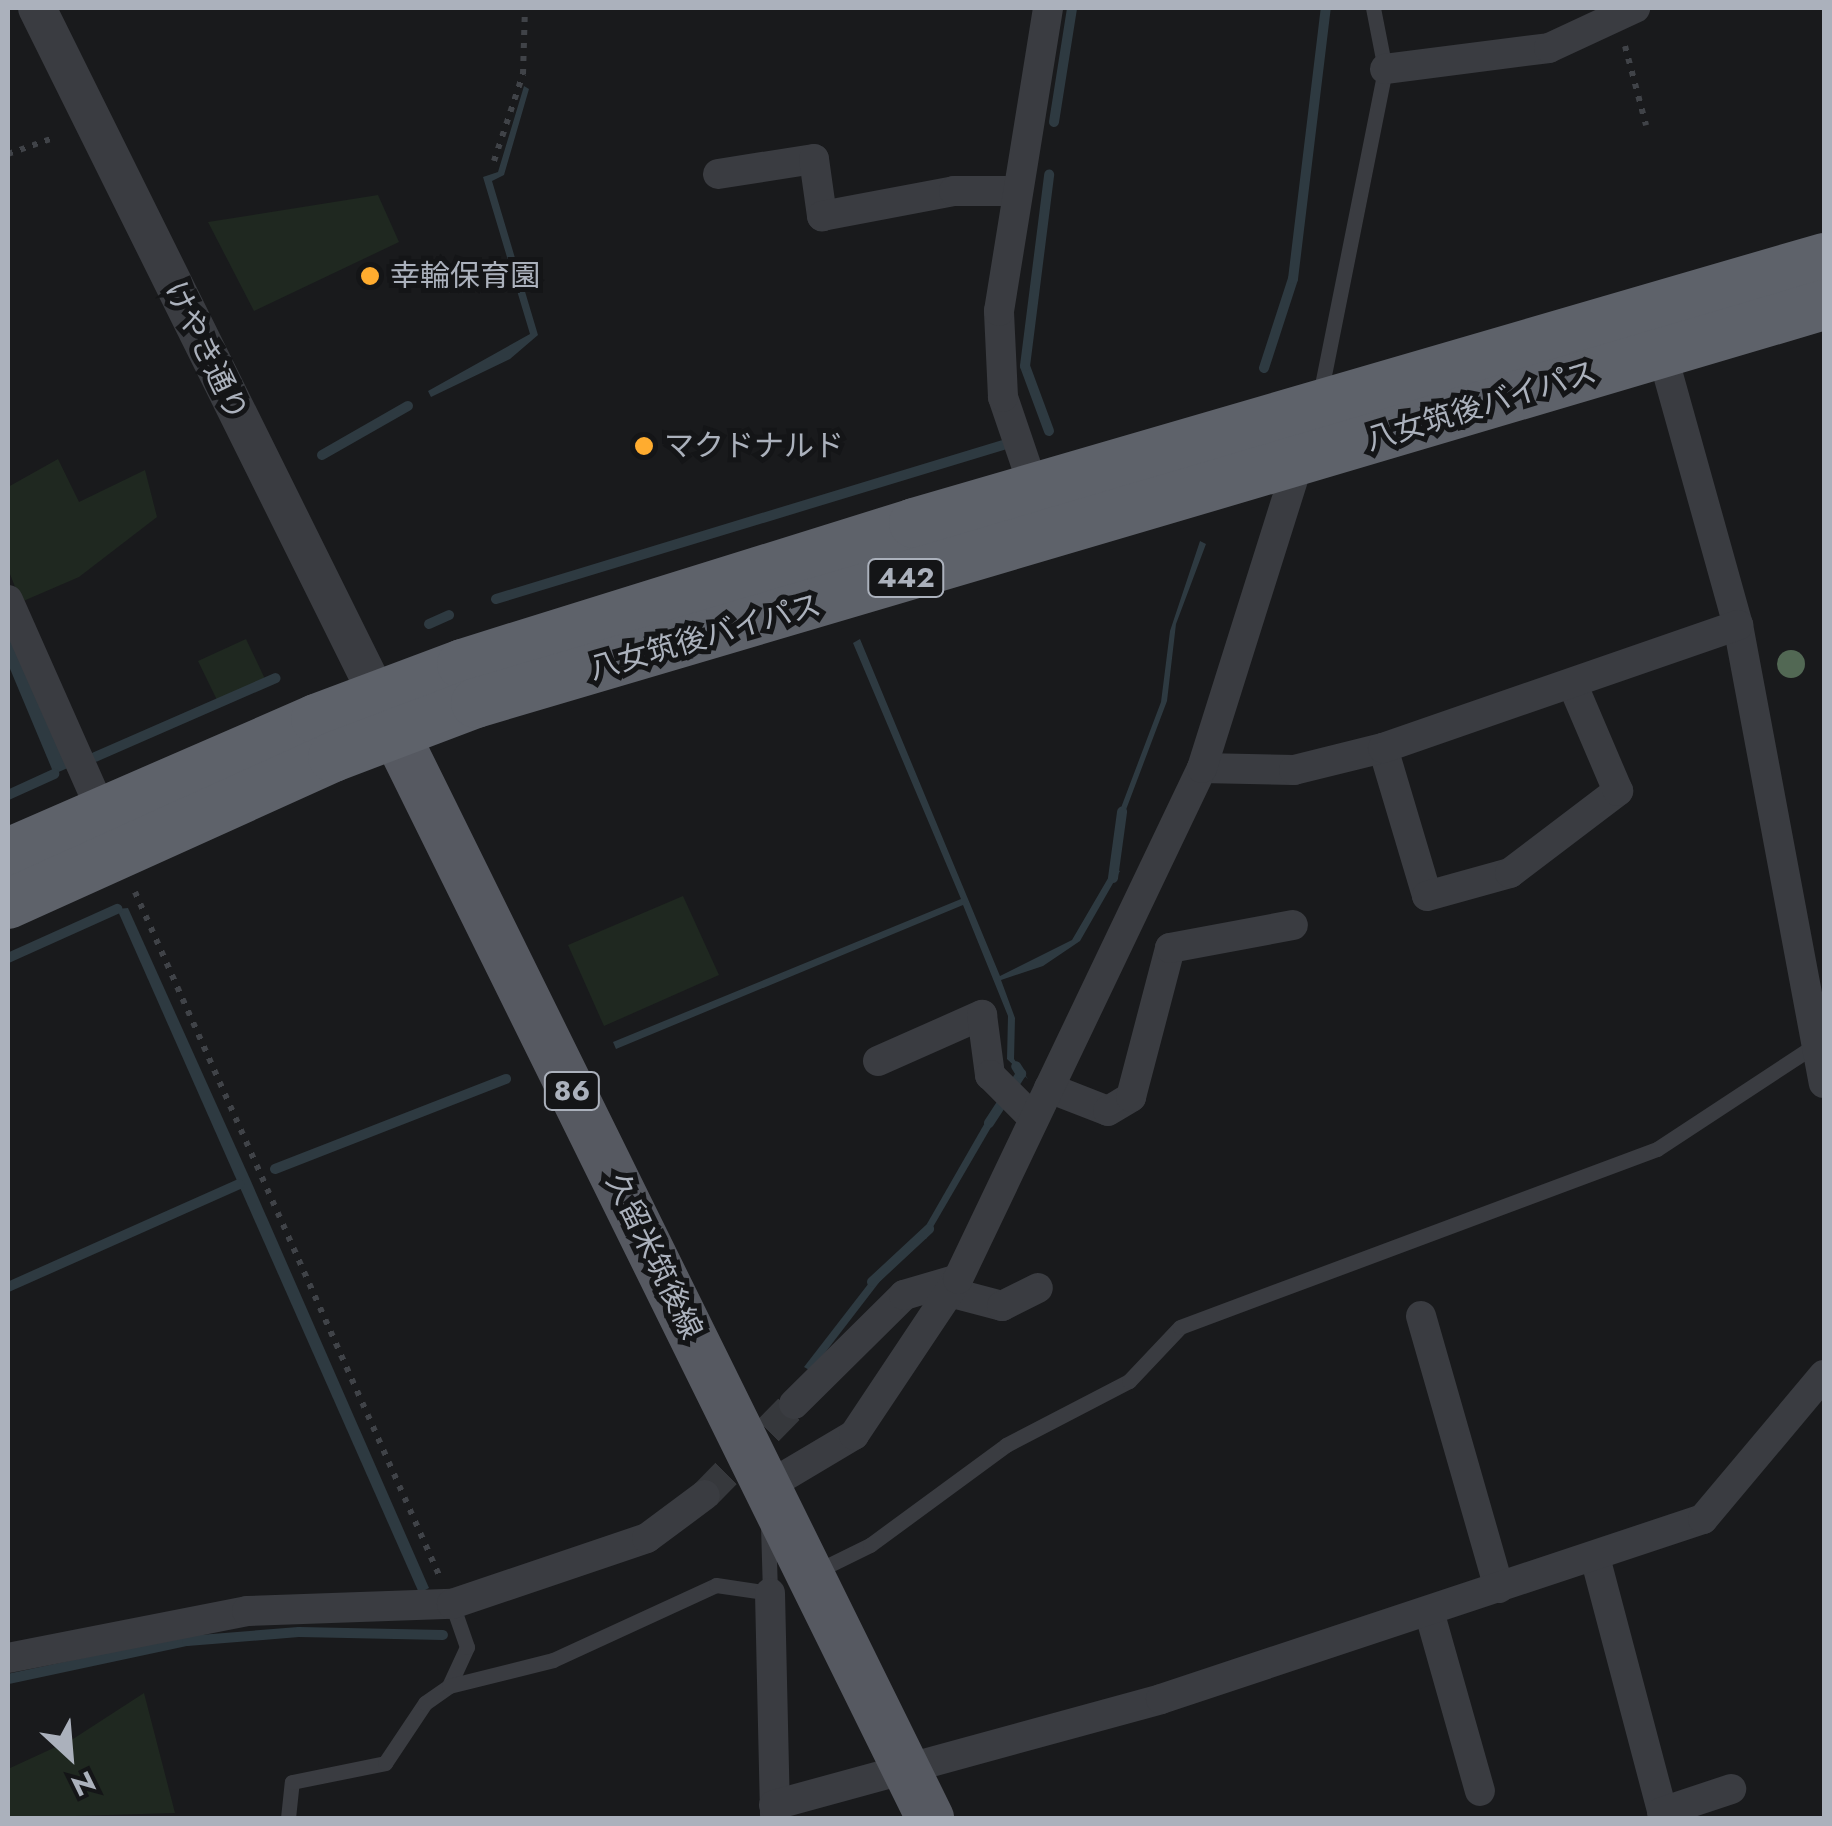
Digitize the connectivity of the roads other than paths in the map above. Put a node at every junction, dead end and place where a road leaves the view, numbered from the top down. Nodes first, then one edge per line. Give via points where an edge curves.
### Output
1 (36, 8) edge
2 (1048, 8) edge
3 (1374, 8) edge
4 (1626, 12) edge
5 (1571, 21) edge
6 (1385, 69) junction
7 (718, 174) dead end
8 (1018, 191) junction
9 (1824, 258) edge
10 (1824, 305) edge
11 (1662, 352) junction
12 (1316, 408) junction
13 (1298, 463) junction
14 (1042, 513) junction
15 (8, 600) edge
16 (1738, 625) junction
17 (1572, 683) junction
18 (386, 713) junction
19 (1384, 748) junction
20 (1202, 768) junction
21 (111, 833) junction
22 (8, 853) edge
23 (8, 904) edge
24 (1292, 925) dead end
25 (1817, 1044) junction
26 (878, 1061) dead end
27 (1824, 1083) edge
28 (1049, 1088) junction
29 (1034, 1119) junction
30 (954, 1286) junction
31 (1038, 1288) dead end
32 (1422, 1316) dead end
33 (1824, 1375) edge
34 (794, 1404) tunnel mouth
35 (768, 1486) junction
36 (705, 1496) tunnel mouth
37 (1595, 1557) junction
38 (790, 1584) junction
39 (1499, 1588) junction
40 (452, 1604) junction
41 (1429, 1611) junction
42 (8, 1658) edge
43 (450, 1686) junction
44 (905, 1770) junction
45 (1731, 1788) dead end
46 (1480, 1790) dead end
47 (774, 1812) edge
48 (1663, 1815) edge
49 (288, 1818) edge
50 (930, 1818) edge

1 - 18 street, けやき通り
2 - 8 street
3 - 6 lane
4 - 5 street
5 - 6 street via 1549,48
6 - 12 lane
7 - 8 street via 814,158 822,216 954,191
8 - 14 street via 998,311 1003,398
9 - 12 highway, 八女筑後バイパス / 442
10 - 11 highway, 八女筑後バイパス / 442
11 - 13 highway, 八女筑後バイパス / 442
11 - 16 street
12 - 13 street
12 - 14 highway, 八女筑後バイパス / 442
13 - 14 highway, 八女筑後バイパス / 442
13 - 20 street
14 - 18 highway, 八女筑後バイパス / 442
15 - 21 street
16 - 17 street
16 - 25 street
17 - 19 street
17 - 19 street via 1618,790 1510,873 1427,896
18 - 21 highway, 八女筑後バイパス / 442
18 - 35 main road, 久留米筑後線 / 86
19 - 20 street via 1294,770
20 - 28 street
21 - 22 highway, 八女筑後バイパス / 442
21 - 23 highway, 八女筑後バイパス / 442
24 - 28 street via 1170,948 1131,1097 1108,1111
25 - 27 street
25 - 38 lane via 1657,1149 1180,1327 1129,1381 1006,1445 870,1545
26 - 29 street via 982,1015 990,1076
28 - 29 street
29 - 30 street
30 - 31 street via 1002,1306
30 - 34 street via 904,1295
30 - 35 street via 854,1435
32 - 39 street
33 - 37 street via 1704,1519
35 - 38 main road, 久留米筑後線 / 86
36 - 40 street via 647,1538
37 - 39 street
37 - 48 street
38 - 43 lane via 716,1585 552,1660
38 - 44 main road, 久留米筑後線 / 86
38 - 47 street
39 - 41 street
40 - 42 street via 247,1611
40 - 43 lane via 467,1647
41 - 44 street via 1161,1699
41 - 46 street
43 - 49 lane via 426,1702 385,1763 292,1782
44 - 47 street
44 - 50 main road, 久留米筑後線 / 86
45 - 48 street

